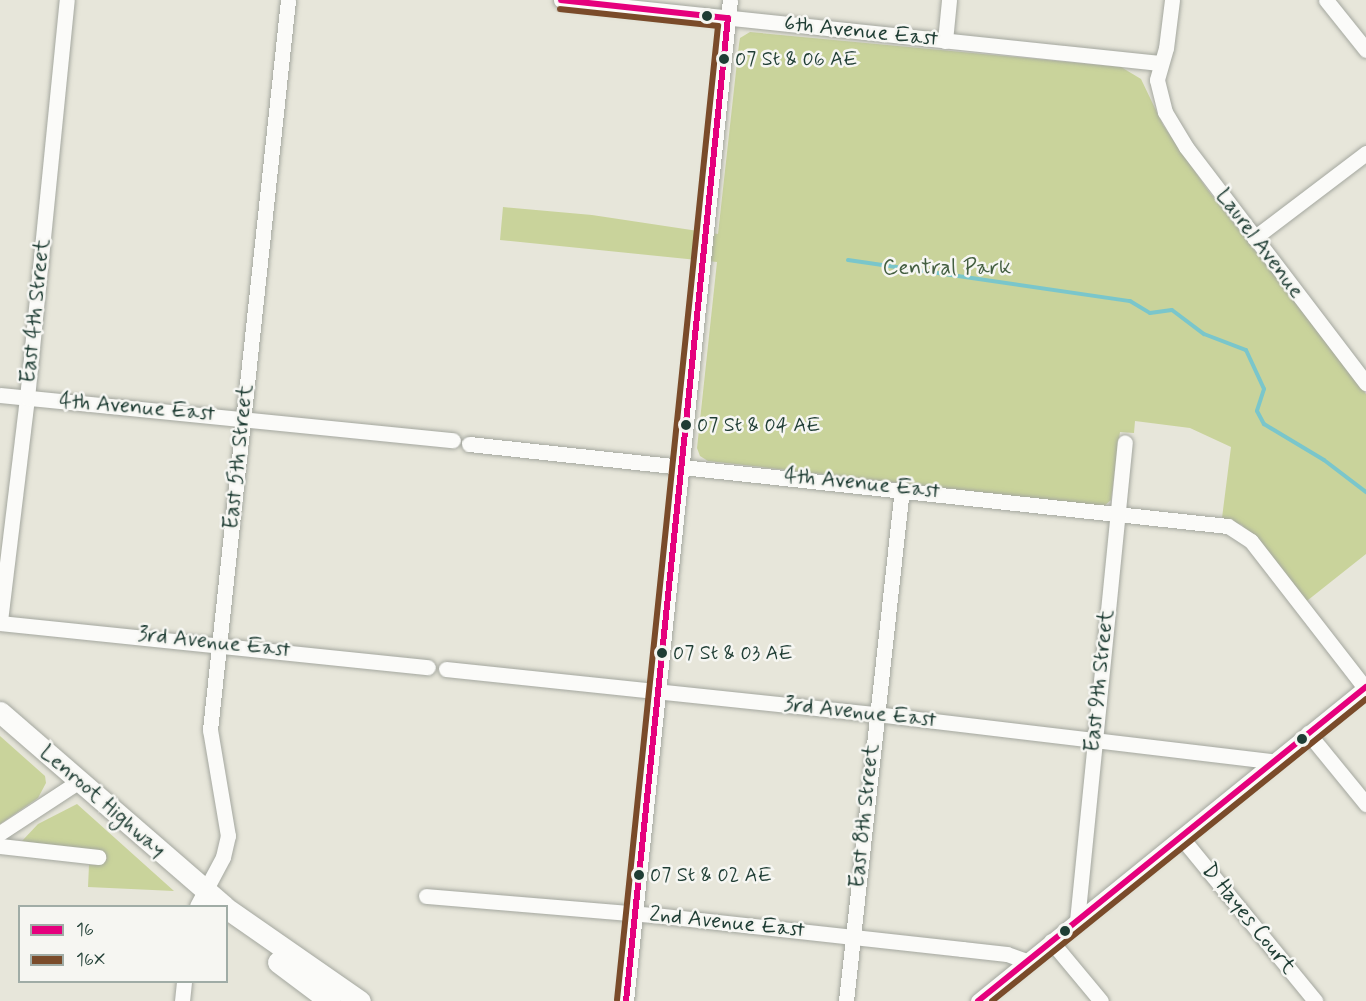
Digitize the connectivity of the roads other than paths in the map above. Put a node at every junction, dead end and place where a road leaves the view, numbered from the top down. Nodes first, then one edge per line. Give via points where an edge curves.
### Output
1 (68, 0) edge
2 (288, 0) edge
3 (561, 0) edge
4 (730, 0) edge
5 (949, 0) edge
6 (1172, 0) edge
7 (1326, 0) edge
8 (728, 18) junction
9 (945, 41) junction
10 (1366, 50) edge
11 (1160, 63) junction
12 (1366, 153) edge
13 (1254, 238) junction
14 (1366, 383) edge
15 (0, 395) edge
16 (27, 398) junction
17 (244, 418) junction
18 (453, 440) dead end
19 (1125, 442) dead end
20 (469, 444) dead end
21 (682, 466) junction
22 (902, 489) junction
23 (1117, 512) junction
24 (0, 622) edge
25 (219, 644) junction
26 (428, 667) dead end
27 (446, 669) dead end
28 (1365, 688) edge
29 (658, 691) junction
30 (0, 712) edge
31 (876, 714) junction
32 (1308, 733) junction
33 (1094, 740) junction
34 (1273, 761) junction
35 (78, 782) junction
36 (1366, 804) edge
37 (0, 833) edge
38 (1181, 837) junction
39 (0, 846) edge
40 (98, 857) dead end
41 (426, 896) dead end
42 (207, 902) edge
43 (228, 909) edge
44 (634, 913) junction
45 (228, 917) edge
46 (1077, 921) junction
47 (853, 937) junction
48 (1051, 941) junction
49 (1026, 961) junction
50 (184, 983) edge
51 (182, 1001) edge
52 (330, 1001) edge
53 (360, 1001) edge
54 (626, 1001) edge
55 (846, 1001) edge
56 (978, 1001) edge
57 (1101, 1001) edge
58 (1315, 1001) edge

1 - 16 street, East 4th Street
2 - 17 street, East 5th Street
3 - 8 street, 6th Avenue East
4 - 8 street
5 - 9 street
6 - 11 street via 1168,42
7 - 10 street
8 - 9 street, 6th Avenue East
8 - 21 street
9 - 11 street, 6th Avenue East
11 - 13 street, Laurel Avenue via 1160,100 1186,147
12 - 13 street
13 - 14 street, Laurel Avenue
15 - 16 street, 4th Avenue East
16 - 17 street, 4th Avenue East
16 - 24 street, East 4th Street
17 - 18 street, 4th Avenue East
17 - 25 street, East 5th Street
19 - 23 street, East 9th Street
20 - 21 street, 4th Avenue East
21 - 22 street, 4th Avenue East
21 - 29 street
22 - 23 street, 4th Avenue East
22 - 31 street, East 8th Street
23 - 28 street, 4th Avenue East via 1219,524 1240,531
23 - 33 street, East 9th Street
24 - 25 street, 3rd Avenue East
25 - 26 street, 3rd Avenue East
25 - 42 street, East 5th Street via 210,730 228,836
27 - 29 street, 3rd Avenue East
28 - 32 street
29 - 31 street, 3rd Avenue East
29 - 44 street
30 - 35 highway, Lenroot Highway
31 - 33 street, 3rd Avenue East
31 - 47 street, East 8th Street
32 - 34 street
32 - 36 street
33 - 34 street, 3rd Avenue East
33 - 46 street, East 9th Street
34 - 38 street
35 - 37 street
35 - 42 highway, Lenroot Highway
38 - 46 street
38 - 58 street, D Hayes Court
39 - 40 street
41 - 44 street, 2nd Avenue East
43 - 53 highway, Lenroot Highway
44 - 47 street, 2nd Avenue East
44 - 54 street
45 - 52 highway via 261,949
46 - 48 street
47 - 49 street, 2nd Avenue East via 1007,954
47 - 55 street, East 8th Street
48 - 49 street
48 - 57 street
49 - 56 street
50 - 51 street

